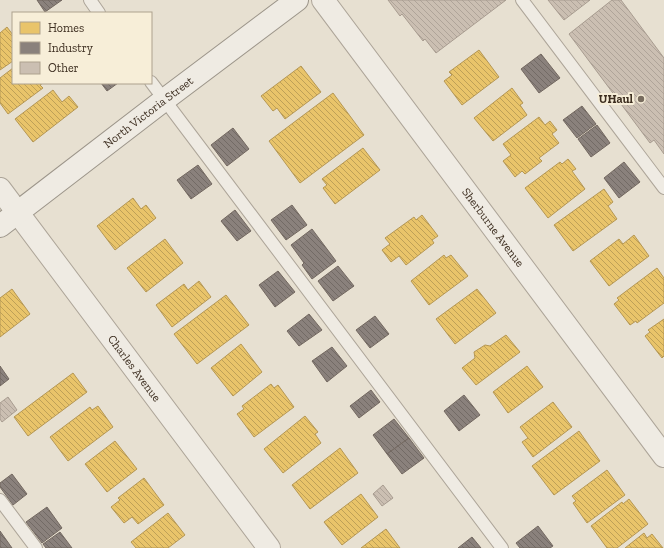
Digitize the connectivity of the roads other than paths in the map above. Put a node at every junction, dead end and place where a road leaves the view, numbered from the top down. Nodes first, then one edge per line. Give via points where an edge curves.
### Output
1 (90, 0) edge
2 (297, 0) edge
3 (323, 0) edge
4 (522, 0) edge
5 (98, 12) edge
6 (152, 83) edge
7 (164, 100) junction
8 (664, 188) edge
9 (0, 189) edge
10 (17, 212) junction
11 (0, 226) edge
12 (664, 456) edge
13 (0, 500) edge
14 (36, 548) edge
15 (269, 548) edge
16 (502, 548) edge

1 - 5 lane
2 - 7 street, North Victoria Street
3 - 12 street, Sherburne Avenue
4 - 8 lane
6 - 7 lane
7 - 10 street, North Victoria Street
7 - 16 lane
9 - 10 street, Charles Avenue
10 - 11 street, North Victoria Street
10 - 15 street, Charles Avenue
13 - 14 lane

